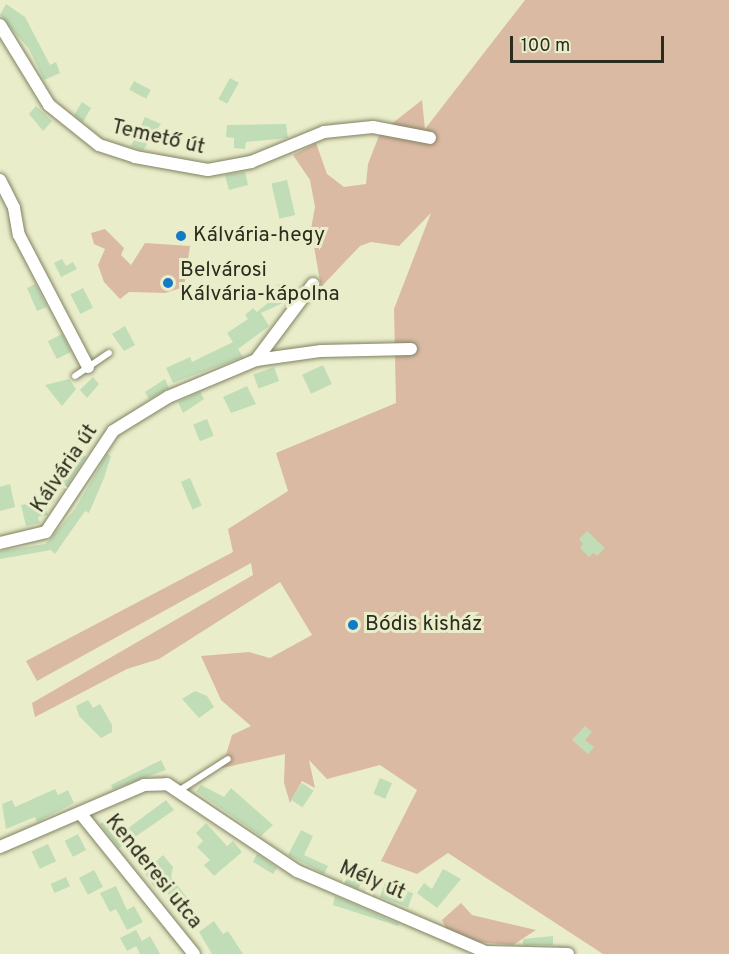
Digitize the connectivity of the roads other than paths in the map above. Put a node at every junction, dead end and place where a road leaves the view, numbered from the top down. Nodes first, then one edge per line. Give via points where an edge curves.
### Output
1 (0, 25) edge
2 (430, 138) dead end
3 (0, 180) edge
4 (313, 284) dead end
5 (407, 347) dead end
6 (109, 353) dead end
7 (256, 360) junction
8 (88, 367) junction
9 (75, 376) dead end
10 (0, 543) edge
11 (228, 759) dead end
12 (180, 790) junction
13 (81, 814) junction
14 (0, 847) edge
15 (194, 954) edge
16 (568, 954) edge

1 - 2 street, Temető út via 49,105 99,145 135,157 207,170 252,162 336,130 373,127
3 - 8 street via 14,208 19,235
4 - 7 street, Kálvária út
5 - 7 street, Kálvária út
6 - 8 lane
7 - 10 street, Kálvária út via 133,416 100,449 56,523 31,539
8 - 9 lane
11 - 12 lane
12 - 13 street, Mély út via 167,784 144,785
12 - 16 street, Mély út via 297,871 486,952
13 - 14 street, Mély út
13 - 15 street, Kenderesi utca

